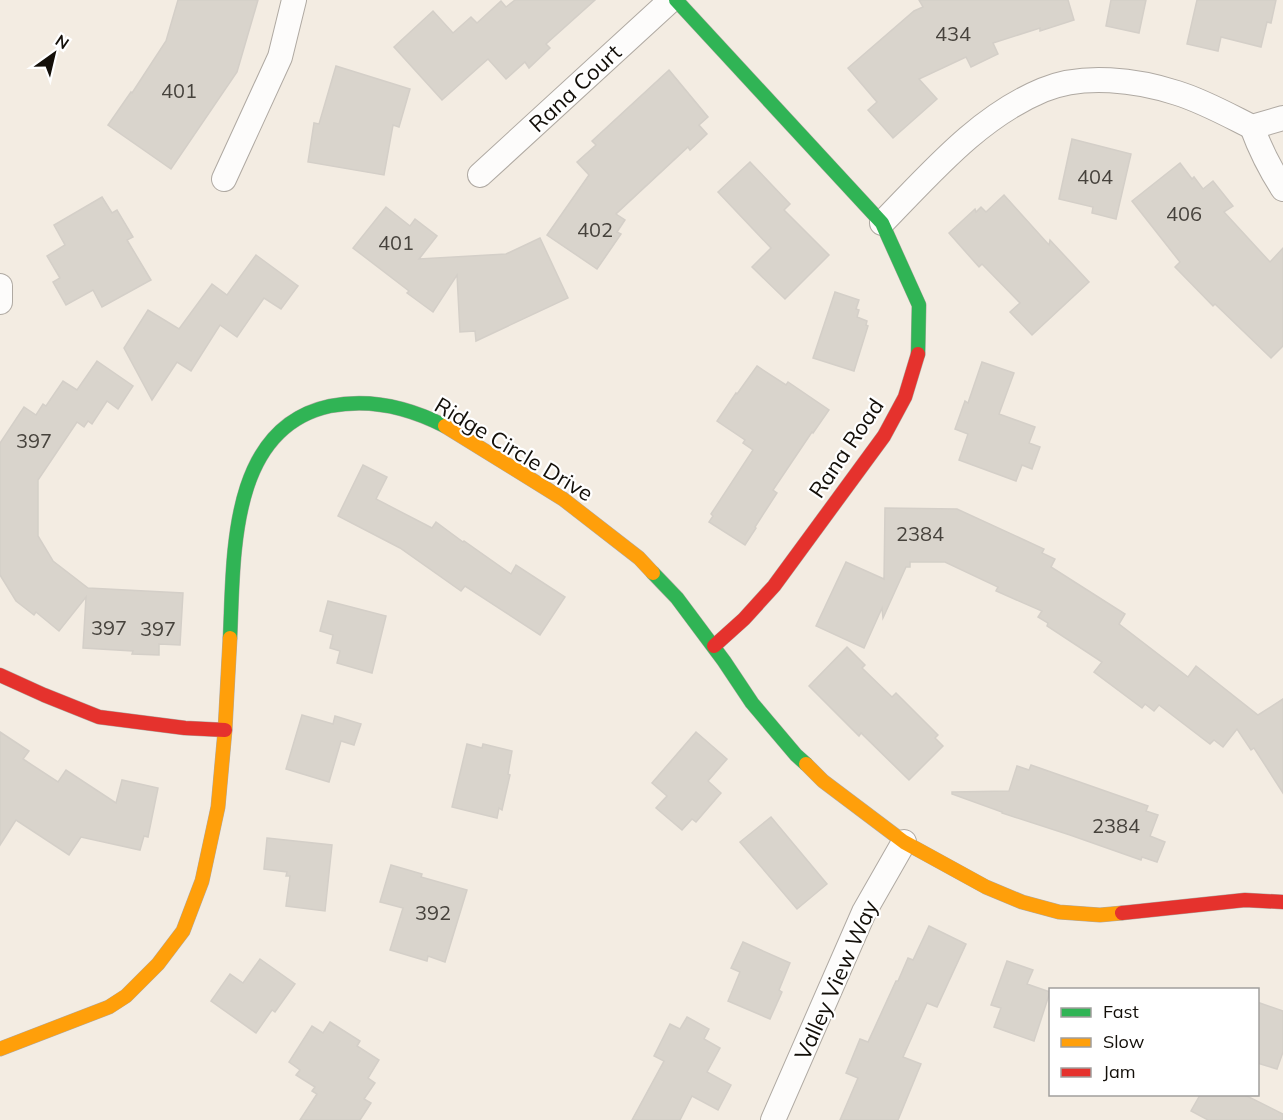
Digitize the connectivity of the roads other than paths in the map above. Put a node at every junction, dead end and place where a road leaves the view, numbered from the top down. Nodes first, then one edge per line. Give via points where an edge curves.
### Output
1 (294, 0) edge
2 (671, 0) edge
3 (676, 0) edge
4 (1283, 118) edge
5 (1252, 127) junction
6 (480, 175) dead end
7 (224, 179) dead end
8 (1283, 189) edge
9 (882, 222) junction
10 (0, 286) edge
11 (0, 302) edge
12 (714, 646) junction
13 (0, 675) edge
14 (225, 730) junction
15 (904, 842) junction
16 (1283, 902) edge
17 (0, 1049) edge
18 (773, 1120) edge

1 - 7 street via 280,57
2 - 6 street, Rana Court
3 - 9 street, Rana Road
4 - 5 street
5 - 8 street via 1264,158
5 - 9 street via 1160,88 1096,80 1069,82 1044,89 979,128
9 - 12 street, Rana Road via 919,305 918,354 904,397 884,436 774,586
10 - 11 street
12 - 14 street, Ridge Circle Drive via 639,558 563,499 443,425 385,405 342,404 304,415 284,428 252,473 235,542
12 - 15 street, Ridge Circle Drive via 752,704 796,755 823,781
13 - 14 street via 99,717
14 - 17 street, Ridge Circle Drive via 212,839 202,881 183,931 126,996 88,1016
15 - 16 street, Ridge Circle Drive via 986,887 1059,912 1100,915 1245,900
15 - 18 street, Valley View Way via 864,912

